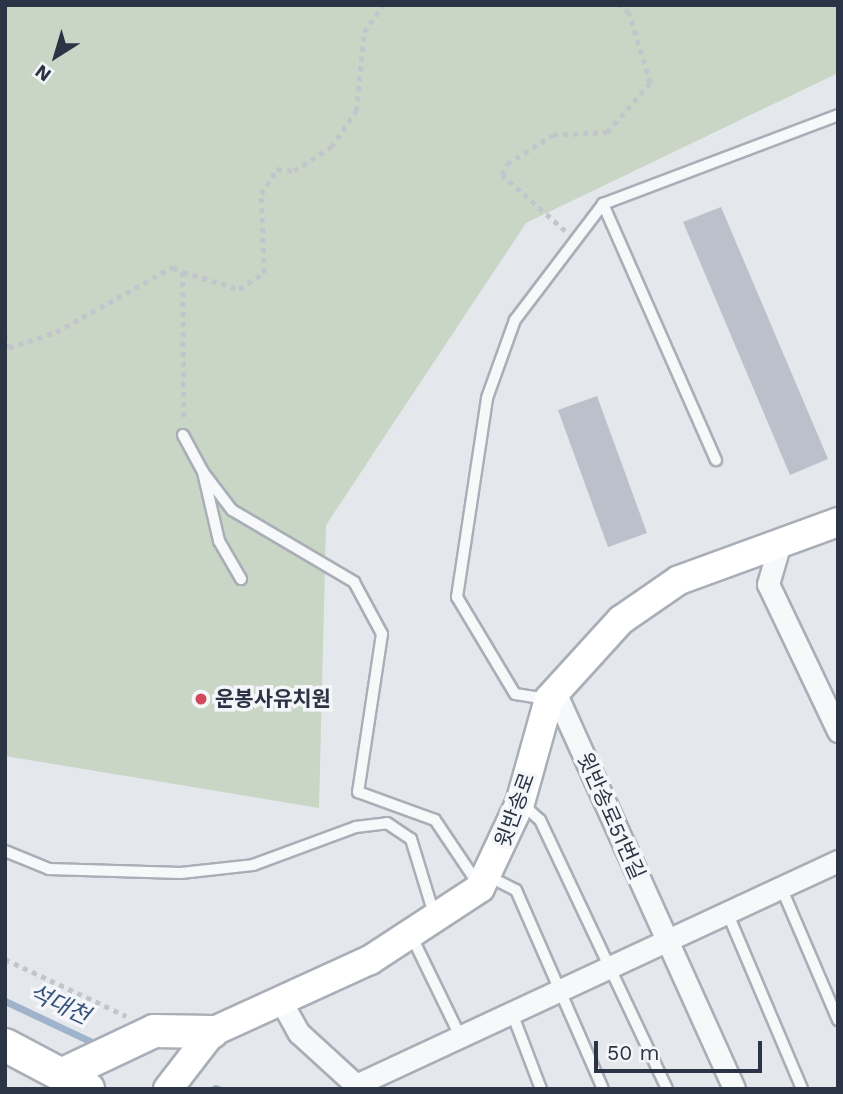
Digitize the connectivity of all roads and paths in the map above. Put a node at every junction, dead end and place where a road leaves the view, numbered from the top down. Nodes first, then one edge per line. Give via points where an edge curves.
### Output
1 (383, 5) edge
2 (620, 5) edge
3 (838, 116) edge
4 (603, 204) junction
5 (559, 254) junction
6 (183, 272) junction
7 (5, 334) edge
8 (183, 435) joint
9 (716, 460) dead end
10 (203, 472) junction
11 (838, 522) edge
12 (780, 543) junction
13 (241, 579) dead end
14 (552, 696) junction
15 (838, 732) edge
16 (520, 802) junction
17 (5, 851) edge
18 (835, 868) edge
19 (484, 882) junction
20 (781, 887) junction
21 (727, 912) junction
22 (436, 920) junction
23 (411, 935) junction
24 (666, 940) junction
25 (5, 958) edge
26 (612, 964) junction
27 (559, 989) junction
28 (281, 1001) junction
29 (512, 1013) junction
30 (838, 1020) edge
31 (154, 1031) junction
32 (460, 1036) junction
33 (205, 1040) junction
34 (5, 1045) edge
35 (75, 1082) edge
36 (363, 1087) edge
37 (168, 1089) edge
38 (541, 1089) edge
39 (603, 1089) edge
40 (667, 1089) edge
41 (734, 1089) edge
42 (802, 1089) edge

1 - 6 path via 364,32 356,111 331,147 294,171 276,169 261,194 264,273 239,289
2 - 5 path via 629,13 650,83 607,132 553,135 507,163 502,175 565,231
3 - 4 lane
4 - 5 lane
4 - 9 lane
5 - 14 lane via 515,320 487,398 457,597 516,694
6 - 7 path via 173,267 56,332 9,348
6 - 8 path
8 - 10 lane
10 - 13 lane via 207,509
10 - 19 lane via 232,510 354,582 382,634 358,792 435,820
11 - 12 main road, 윗반송로
12 - 14 main road, 윗반송로 via 669,587 621,620
12 - 15 street via 768,584
14 - 16 main road, 윗반송로
14 - 24 street, 윗반송로51번길
16 - 19 main road, 윗반송로
16 - 26 lane via 540,820
17 - 22 lane via 49,869 181,873 253,864 356,828 387,824 411,839
18 - 20 street
19 - 22 main road
19 - 27 lane via 516,890
20 - 21 street
20 - 30 lane
21 - 24 street
21 - 42 lane
22 - 23 main road
23 - 28 main road
23 - 32 lane
24 - 26 street
24 - 41 street, 윗반송로51번길
25 - 31 path
26 - 27 street
26 - 40 lane
27 - 29 street
27 - 39 lane
28 - 33 main road
28 - 36 street via 299,1033
29 - 32 street
29 - 38 lane
31 - 33 main road
31 - 35 main road
32 - 36 street
33 - 37 main road
34 - 35 main road

